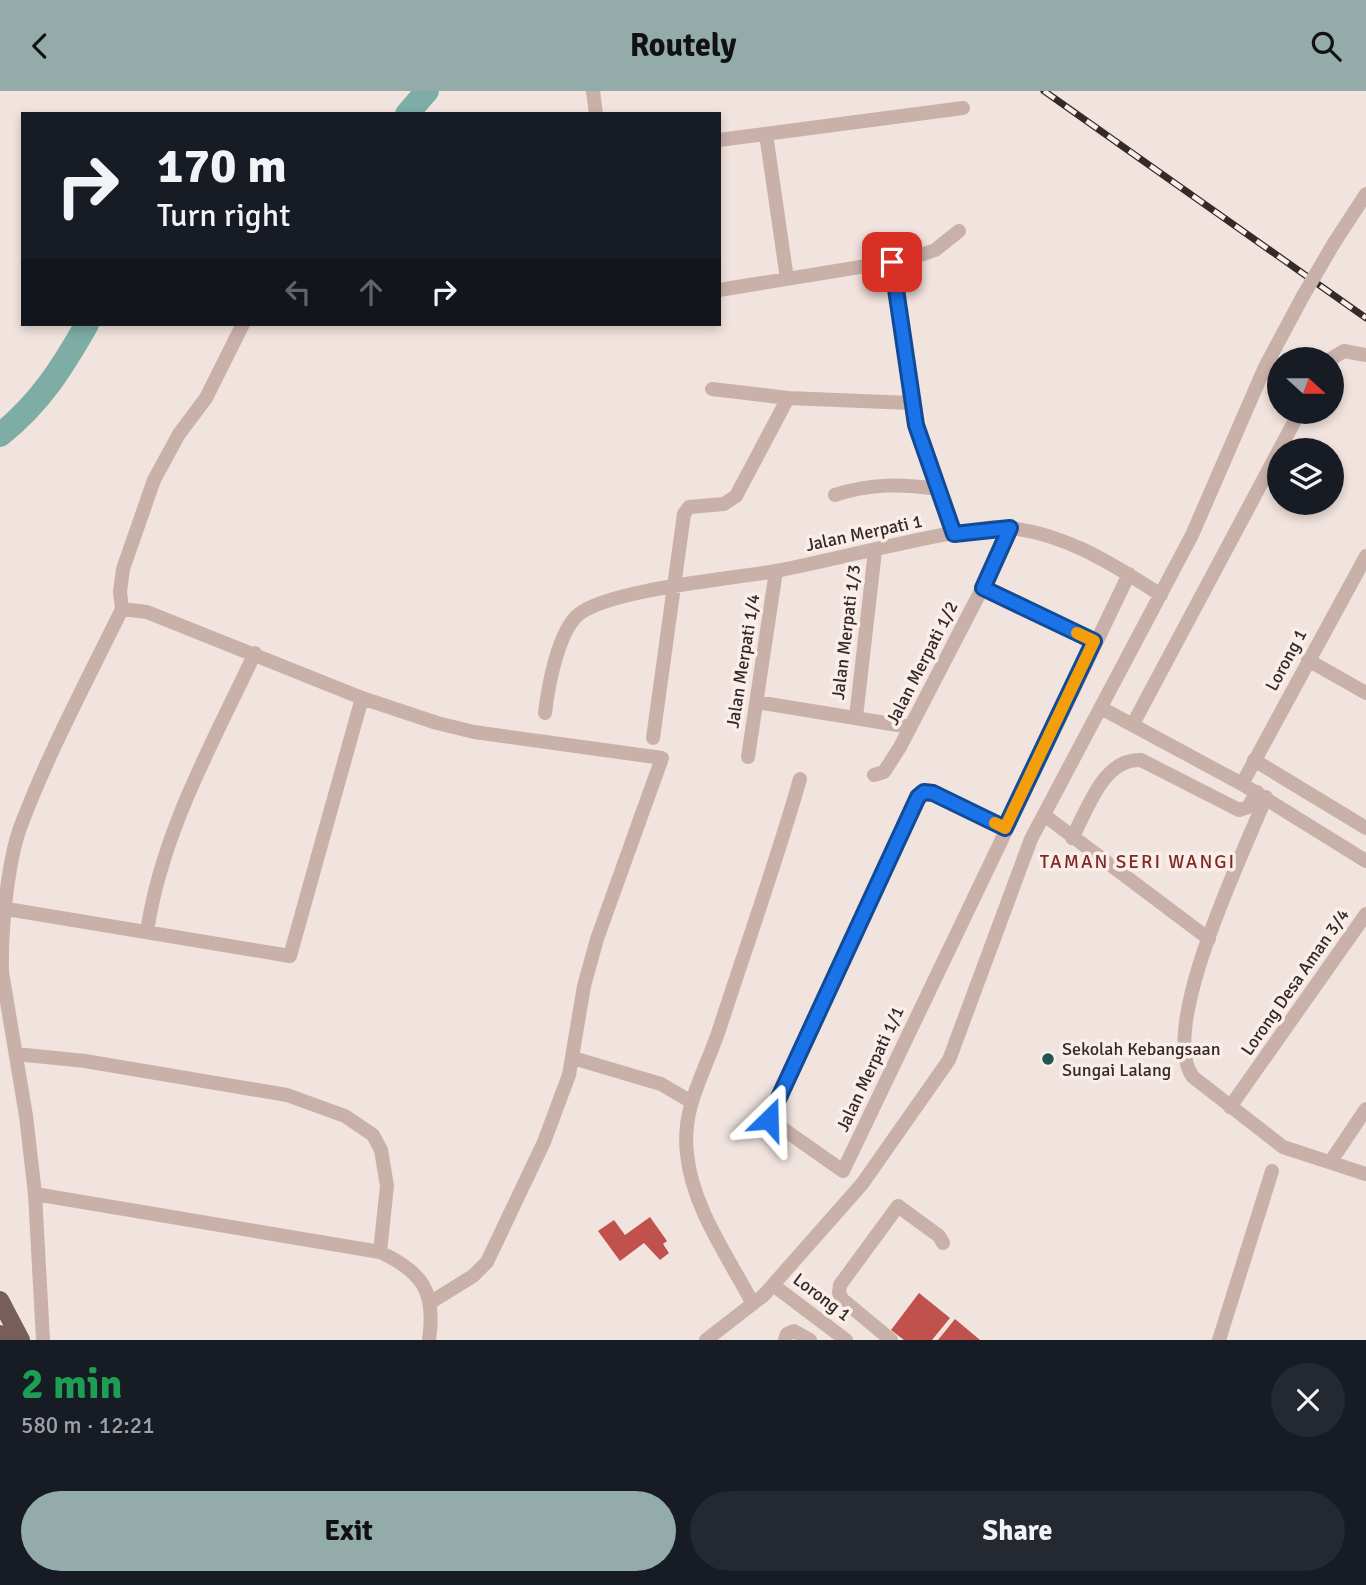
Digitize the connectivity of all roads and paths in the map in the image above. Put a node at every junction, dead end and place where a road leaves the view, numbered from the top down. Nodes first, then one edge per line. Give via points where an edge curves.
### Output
1 (593, 91) edge
2 (963, 108) dead end
3 (596, 112) edge
4 (766, 134) junction
5 (721, 140) edge
6 (1366, 194) edge
7 (959, 231) dead end
8 (892, 262) junction
9 (787, 279) junction
10 (721, 290) edge
11 (242, 326) edge
12 (1344, 351) edge
13 (1366, 355) edge
14 (712, 389) dead end
15 (788, 398) junction
16 (911, 403) junction
17 (1293, 424) edge
18 (939, 489) junction
19 (835, 495) dead end
20 (1010, 528) junction
21 (954, 534) junction
22 (875, 551) junction
23 (1366, 556) edge
24 (776, 571) junction
25 (1129, 574) junction
26 (672, 587) junction
27 (983, 588) junction
28 (1161, 594) junction
29 (122, 609) junction
30 (1094, 641) junction
31 (255, 653) junction
32 (1308, 660) junction
33 (1366, 694) edge
34 (362, 698) junction
35 (757, 702) junction
36 (1101, 708) junction
37 (545, 713) dead end
38 (856, 717) junction
39 (1133, 725) junction
40 (910, 727) junction
41 (653, 739) dead end
42 (748, 757) dead end
43 (1254, 760) junction
44 (877, 775) dead end
45 (800, 779) dead end
46 (1242, 784) junction
47 (1261, 795) junction
48 (1044, 815) junction
49 (1005, 828) junction
50 (1366, 828) edge
51 (1072, 838) junction
52 (1366, 861) edge
53 (7, 909) junction
54 (1366, 913) edge
55 (147, 932) junction
56 (1209, 939) junction
57 (16, 1054) junction
58 (573, 1058) junction
59 (690, 1101) junction
60 (1230, 1107) junction
61 (1366, 1109) edge
62 (1331, 1161) junction
63 (843, 1171) junction
64 (1272, 1171) dead end
65 (1366, 1174) edge
66 (862, 1184) junction
67 (35, 1194) junction
68 (943, 1243) dead end
69 (380, 1252) junction
70 (774, 1285) junction
71 (0, 1300) edge
72 (431, 1302) junction
73 (753, 1304) junction
74 (862, 1318) junction
75 (0, 1334) edge
76 (3, 1340) edge
77 (21, 1340) edge
78 (45, 1340) edge
79 (54, 1340) edge
80 (429, 1340) edge
81 (706, 1340) edge
82 (785, 1340) edge
83 (810, 1340) edge
84 (846, 1340) edge
85 (891, 1340) edge
86 (1219, 1340) edge

1 - 3 street
2 - 4 street
4 - 5 street
4 - 9 street
6 - 28 street, bridge via 1265,366 1205,509
7 - 8 street via 935,250
8 - 9 street
8 - 16 street
9 - 10 street
11 - 29 street via 206,398 179,434 154,480 123,569
12 - 13 street
14 - 15 street
15 - 16 street
15 - 26 street via 736,496 724,503 689,507 684,515
16 - 18 street
17 - 39 street
18 - 19 street via 895,483
18 - 21 street
20 - 21 street, Jalan Merpati 1
20 - 25 street, Jalan Merpati 1 via 1076,545
20 - 27 street, Jalan Merpati 1/2
21 - 22 street, Jalan Merpati 1
22 - 24 street, Jalan Merpati 1
22 - 38 street, Jalan Merpati 1/3
23 - 32 street, Lorong 1
24 - 26 street, Jalan Merpati 1
24 - 35 street, Jalan Merpati 1/4
25 - 28 street, Jalan Merpati 1
25 - 30 street, Jalan Merpati 1/1
26 - 37 street, Jalan Merpati 1 via 604,602 572,621 555,665
26 - 41 street
27 - 30 street
27 - 40 street, Jalan Merpati 1/2
28 - 36 street
29 - 31 street via 147,612
29 - 53 street via 20,830
30 - 49 street, Jalan Merpati 1/1
31 - 34 street
31 - 55 street via 166,853
32 - 33 street
32 - 43 street, Lorong 1
34 - 55 street via 290,956
34 - 58 street via 474,732 662,758 597,939
35 - 38 street
35 - 42 street, Jalan Merpati 1/4
36 - 39 street
36 - 48 street
38 - 40 street
39 - 46 street
40 - 44 street, Jalan Merpati 1/2
43 - 46 street, Lorong 1
43 - 50 street
45 - 59 street via 719,1031
46 - 47 street
47 - 51 street via 1238,810 1142,760 1131,760 1116,764 1105,778
47 - 52 street
47 - 56 street
48 - 51 street
48 - 66 street via 1023,858 949,1060
49 - 63 street, Jalan Merpati 1/1
49 - 63 street via 924,792 918,797 769,1119
51 - 56 street
53 - 55 street
53 - 57 street via 2,972
54 - 60 street, Lorong Desa Aman 3/4
56 - 60 street via 1189,1004 1183,1056 1193,1077
57 - 67 street
57 - 69 street via 287,1095 345,1116 373,1135 382,1150 387,1186
58 - 59 street via 661,1084
58 - 72 street via 544,1142 487,1262
59 - 73 street via 685,1138 690,1175
60 - 62 street via 1296,1154
61 - 62 street
62 - 65 street
63 - 66 street
64 - 86 street
66 - 70 street
67 - 69 street
67 - 78 street
68 - 74 street via 898,1206 840,1285 843,1300
69 - 72 street via 412,1269
70 - 73 street
70 - 84 street, Lorong 1
71 - 77 main road
72 - 80 street
73 - 81 street
74 - 84 street
74 - 85 street
75 - 76 main road
78 - 79 street
82 - 83 street via 794,1331

